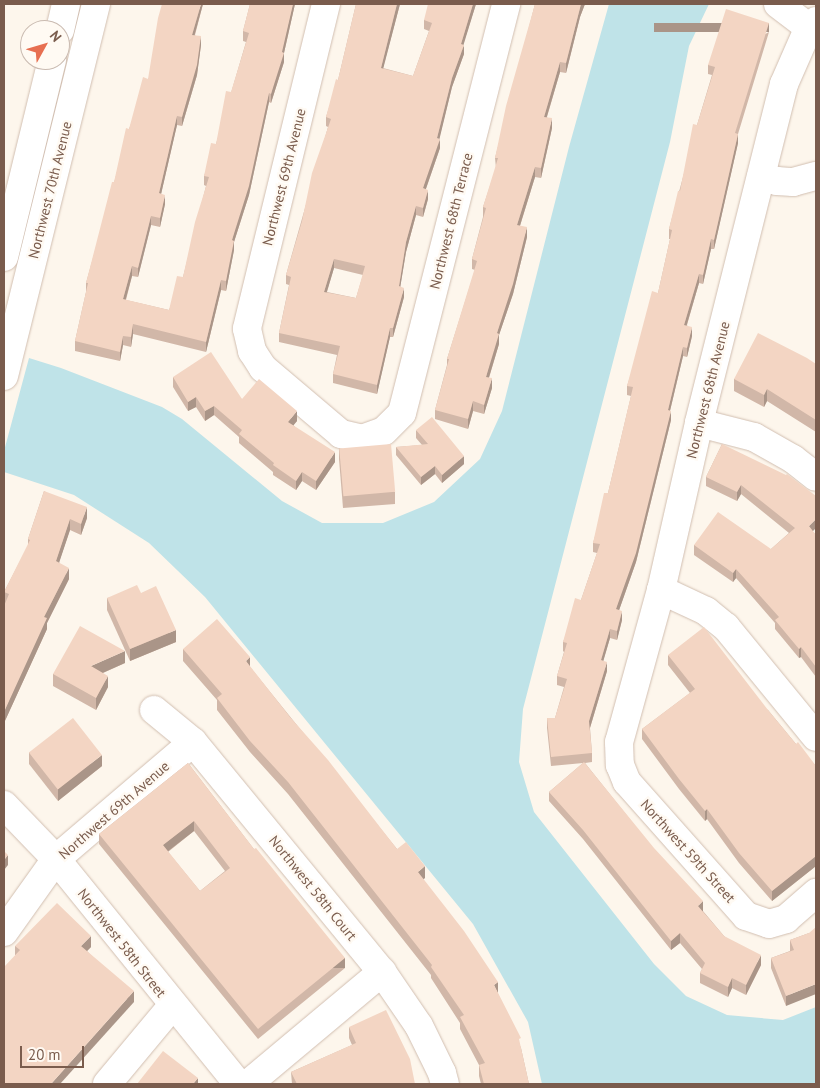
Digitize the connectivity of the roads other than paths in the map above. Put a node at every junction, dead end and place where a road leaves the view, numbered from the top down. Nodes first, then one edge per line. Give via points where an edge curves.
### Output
1 (66, 4) edge
2 (96, 4) edge
3 (326, 4) edge
4 (506, 4) edge
5 (778, 4) edge
6 (62, 20) edge
7 (814, 27) edge
8 (50, 70) edge
9 (761, 176) junction
10 (816, 176) edge
11 (4, 257) edge
12 (4, 376) edge
13 (700, 423) junction
14 (384, 432) joint
15 (816, 477) edge
16 (661, 590) junction
17 (154, 710) dead end
18 (816, 737) edge
19 (193, 742) junction
20 (620, 765) joint
21 (4, 805) edge
22 (56, 859) junction
23 (816, 893) edge
24 (4, 932) edge
25 (382, 972) junction
26 (172, 1006) junction
27 (107, 1084) edge
28 (238, 1084) edge
29 (248, 1084) edge
30 (444, 1084) edge

1 - 6 street
2 - 12 street, Northwest 70th Avenue
3 - 14 street, Northwest 69th Avenue via 247,329 252,351 263,368 341,434 362,439
4 - 14 street, Northwest 68th Terrace via 402,413
5 - 7 street
7 - 9 street, Northwest 68th Avenue via 784,84
8 - 11 street, Northwest 70th Avenue
9 - 10 street via 793,182
9 - 13 street, Northwest 68th Avenue
13 - 15 street via 754,436
13 - 16 street, Northwest 68th Avenue
16 - 18 street via 706,611 726,627
16 - 20 street, Northwest 68th Avenue via 618,742
17 - 19 street, Northwest 58th Court
19 - 22 street, Northwest 69th Avenue
19 - 25 street, Northwest 58th Court
20 - 23 street, Northwest 59th Street via 627,782 746,916 769,924 786,919
21 - 22 street, Northwest 58th Street
22 - 24 street, Northwest 69th Avenue
22 - 26 street, Northwest 58th Street
25 - 29 street
25 - 30 street, Northwest 58th Court via 419,1026 442,1073
26 - 27 street
26 - 28 street, Northwest 58th Street

